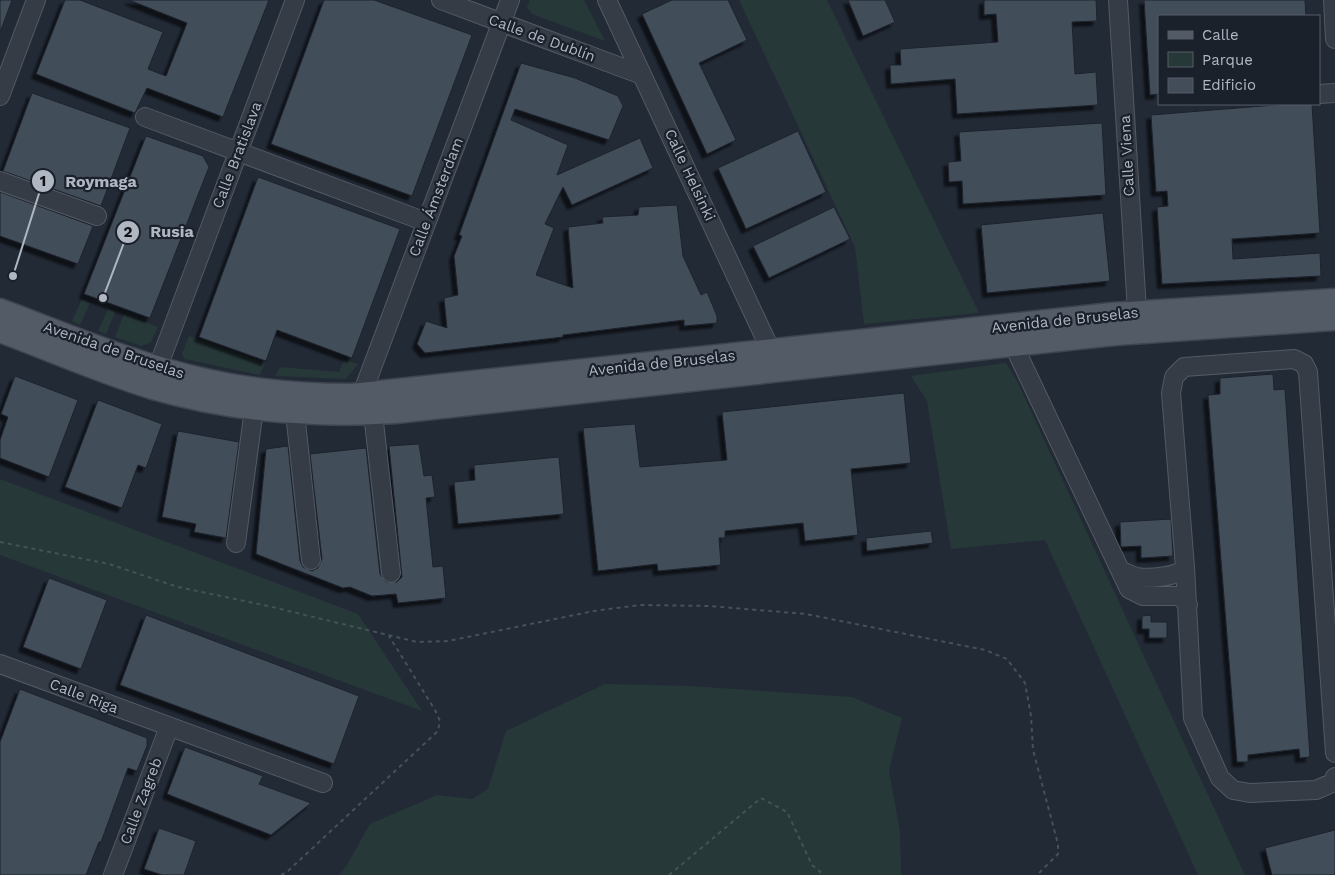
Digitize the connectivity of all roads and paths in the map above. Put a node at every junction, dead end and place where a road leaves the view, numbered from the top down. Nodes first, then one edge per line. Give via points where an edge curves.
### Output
1 (36, 0) edge
2 (295, 0) edge
3 (441, 0) edge
4 (510, 0) edge
5 (607, 0) edge
6 (1118, 0) edge
7 (1333, 0) edge
8 (501, 22) junction
9 (1335, 39) edge
10 (4, 72) edge
11 (642, 75) junction
12 (1335, 93) edge
13 (1320, 94) edge
14 (0, 96) edge
15 (144, 117) dead end
16 (238, 151) junction
17 (0, 182) edge
18 (97, 216) dead end
19 (426, 222) junction
20 (1335, 300) edge
21 (0, 310) edge
22 (1335, 319) edge
23 (1137, 322) junction
24 (0, 331) edge
25 (1012, 335) junction
26 (772, 361) junction
27 (154, 377) junction
28 (366, 407) junction
29 (254, 409) junction
30 (295, 413) junction
31 (0, 542) edge
32 (236, 543) dead end
33 (311, 560) dead end
34 (1185, 567) junction
35 (391, 573) dead end
36 (1124, 576) junction
37 (1188, 605) junction
38 (388, 635) junction
39 (2, 670) edge
40 (169, 727) junction
41 (1335, 753) edge
42 (1335, 777) edge
43 (323, 783) dead end
44 (113, 875) edge
45 (281, 875) edge
46 (668, 875) edge
47 (824, 875) edge
48 (1037, 875) edge

1 - 10 street
2 - 16 street, Calle Bratislava
3 - 8 street, Calle de Dublín
4 - 8 street, Calle Ámsterdam
5 - 11 street, Calle Helsinki
6 - 23 street, Calle Viena
7 - 9 street
8 - 11 street, Calle de Dublín
8 - 19 street, Calle Ámsterdam
10 - 14 street
11 - 26 street, Calle Helsinki
12 - 13 street
15 - 16 street
16 - 19 street
16 - 27 street, Calle Bratislava
17 - 18 street
19 - 28 street, Calle Ámsterdam
20 - 23 main road, Avenida de Bruselas
21 - 27 main road, Avenida de Bruselas
22 - 23 main road, Avenida de Bruselas
23 - 25 main road, Avenida de Bruselas
24 - 27 main road, Avenida de Bruselas
25 - 26 main road, Avenida de Bruselas
25 - 36 street
26 - 28 main road, Avenida de Bruselas
27 - 28 main road, Avenida de Bruselas via 309,394
27 - 29 main road, Avenida de Bruselas via 220,404
28 - 30 main road, Avenida de Bruselas
28 - 35 street
29 - 30 main road, Avenida de Bruselas
29 - 32 street
30 - 33 street
31 - 38 path via 109,564 178,587
34 - 36 street via 1178,575 1157,569 1138,577
34 - 37 street
34 - 41 street via 1171,393 1174,377 1184,367 1201,364 1294,359 1304,364 1308,372
36 - 37 street via 1135,594 1180,596
37 - 42 street via 1193,718 1220,778 1233,790 1250,793 1316,790 1332,783
38 - 45 path via 435,710 440,721 438,730 400,769
38 - 48 path via 417,642 448,641 594,611 640,606 709,606 806,614 985,650 1007,659 1024,683 1031,716 1033,750 1058,844 1058,854
39 - 40 street, Calle Riga
40 - 43 street, Calle Riga
40 - 44 street, Calle Zagreb
46 - 47 path via 761,798 787,812 812,865

